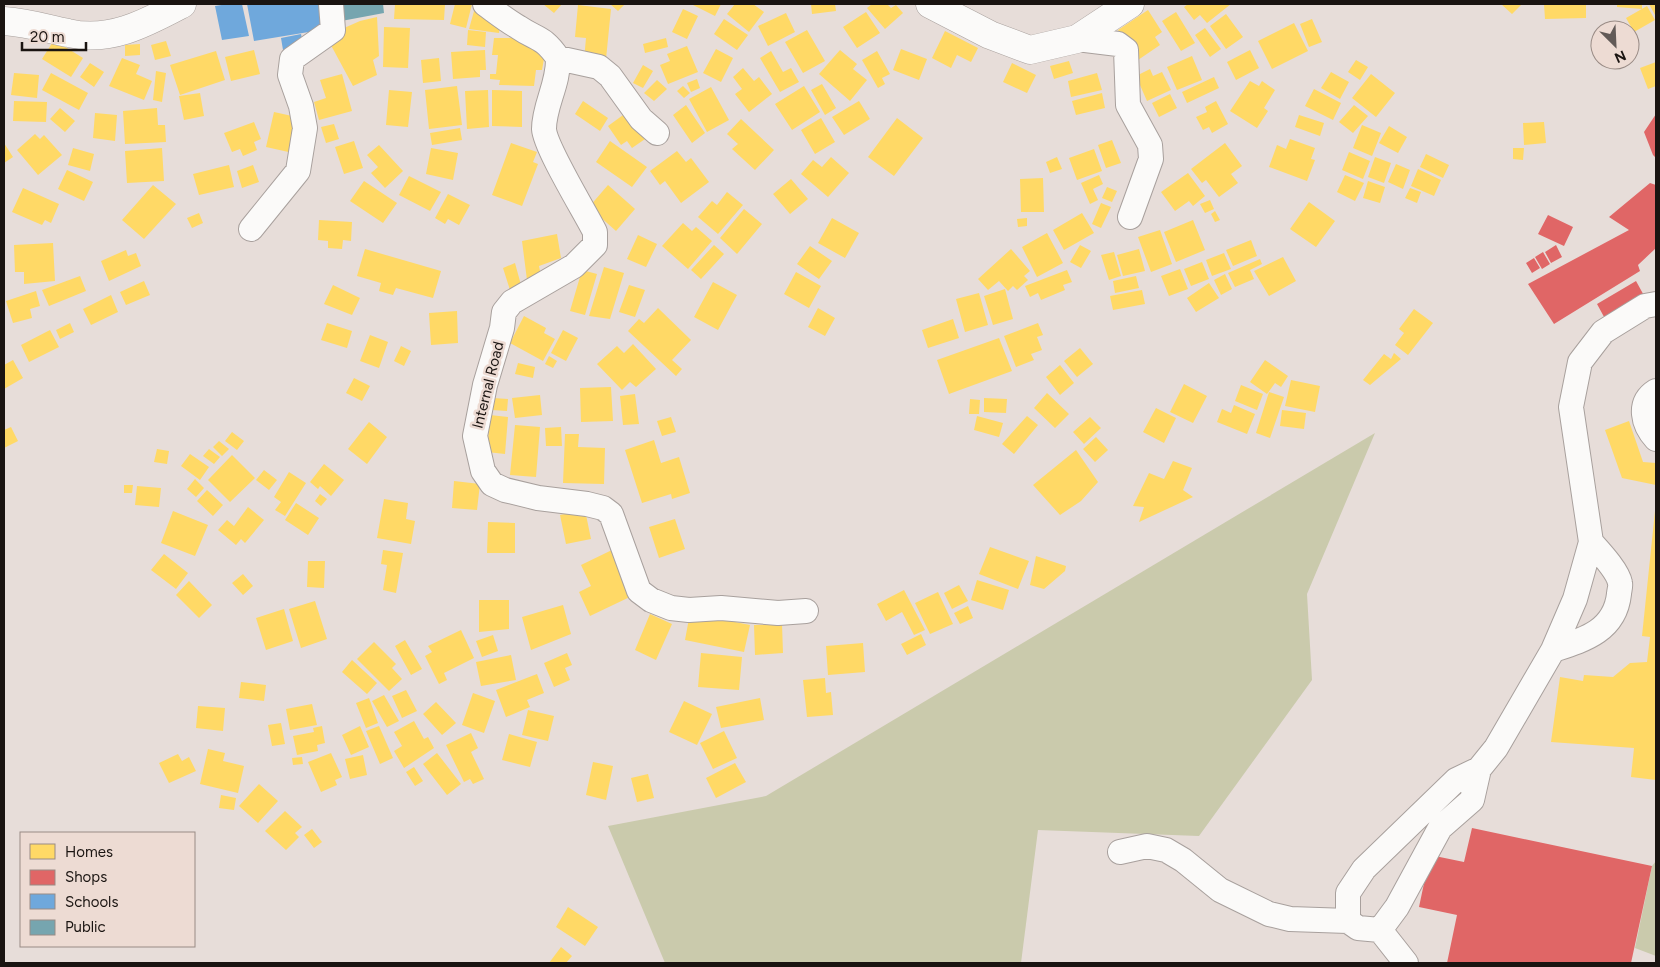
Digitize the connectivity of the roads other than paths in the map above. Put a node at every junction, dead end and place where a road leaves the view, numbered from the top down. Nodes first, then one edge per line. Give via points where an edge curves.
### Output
1 (182, 4) edge
2 (330, 4) edge
3 (485, 4) edge
4 (930, 4) edge
5 (1130, 4) edge
6 (4, 21) edge
7 (1077, 39) junction
8 (558, 58) junction
9 (657, 133) dead end
10 (1130, 217) dead end
11 (251, 229) dead end
12 (1656, 304) edge
13 (1656, 391) edge
14 (1656, 439) edge
15 (1591, 542) junction
16 (806, 611) dead end
17 (1553, 650) junction
18 (1480, 769) junction
19 (1120, 852) dead end
20 (1348, 921) junction
21 (1380, 930) junction
22 (1406, 963) edge

1 - 6 main road via 136,28 99,36 70,34 32,23
2 - 11 street via 333,30 292,59 290,76 305,128 298,172
3 - 8 street via 538,37
4 - 7 main road via 990,35 1030,50
5 - 7 main road
7 - 10 street via 1118,44 1126,50 1128,105 1150,145 1151,159
8 - 9 street via 599,68 610,76 641,120
8 - 16 street, Internal Road via 556,84 544,131 595,232 596,245 574,266 512,302 504,312 475,436 483,471 492,484 505,490 587,504 611,514 639,590 651,600 671,608 688,610
12 - 15 street via 1645,306 1603,332 1580,362 1571,407
13 - 14 street via 1646,403 1642,415
15 - 17 street via 1575,599
15 - 17 street via 1620,582 1618,609 1607,625 1584,640
17 - 18 street via 1496,748
18 - 20 street via 1456,780 1364,869 1348,893
18 - 21 street via 1472,800 1440,828 1397,907
19 - 20 street via 1148,846 1166,850 1220,890 1269,914 1290,919
20 - 21 street via 1358,928
21 - 22 street

